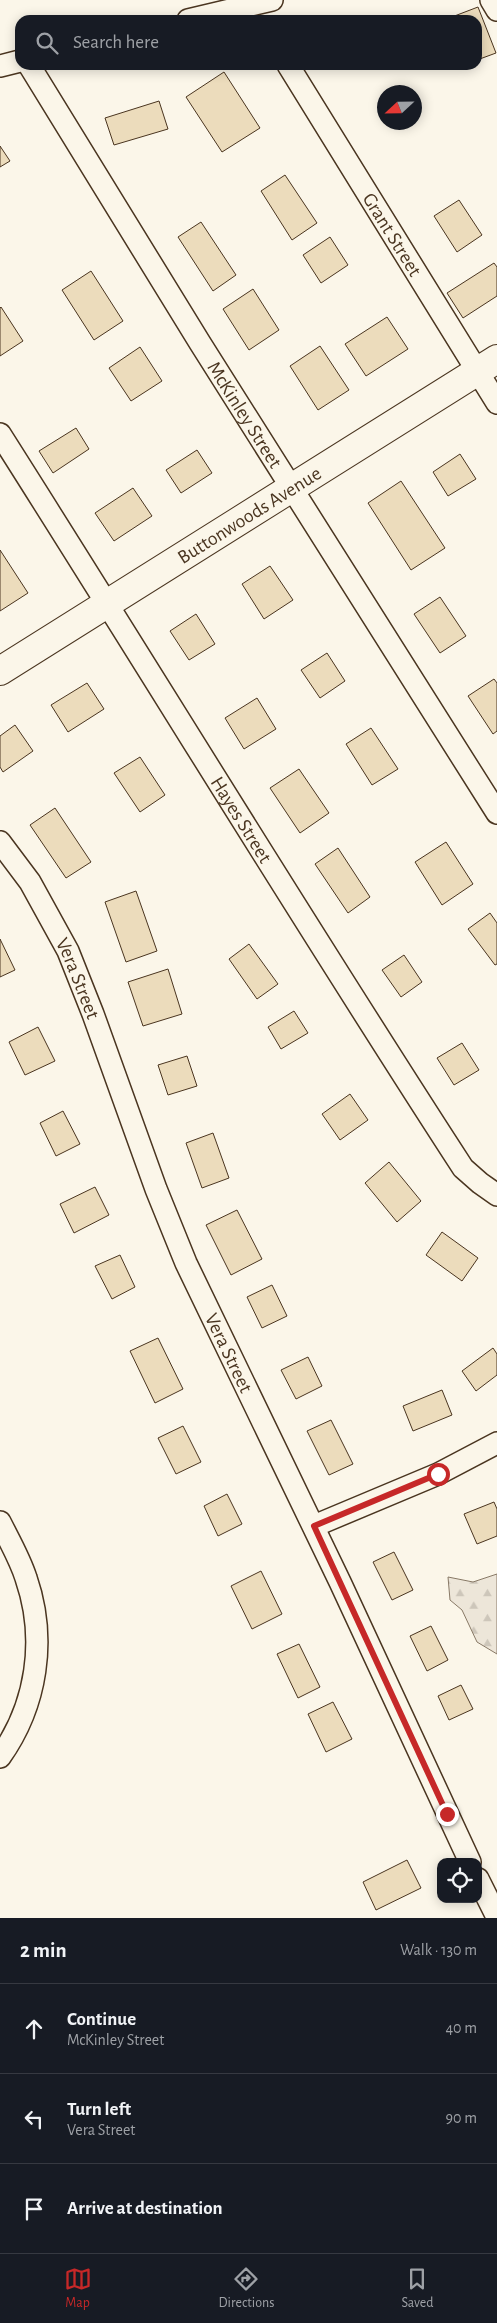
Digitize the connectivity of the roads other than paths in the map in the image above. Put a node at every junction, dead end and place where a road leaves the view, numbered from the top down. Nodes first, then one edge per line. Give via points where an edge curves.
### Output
1 (272, 0) edge
2 (491, 0) edge
3 (497, 10) edge
4 (255, 13) edge
5 (236, 15) edge
6 (15, 62) edge
7 (0, 66) edge
8 (31, 70) edge
9 (291, 70) edge
10 (487, 366) edge
11 (497, 402) edge
12 (0, 434) edge
13 (293, 488) junction
14 (108, 602) junction
15 (0, 671) edge
16 (497, 813) edge
17 (0, 842) edge
18 (497, 1194) edge
19 (497, 1443) edge
20 (0, 1522) edge
21 (314, 1526) junction
22 (0, 1757) edge
23 (468, 1858) edge
24 (482, 1887) edge
25 (497, 1918) edge

1 - 4 street
2 - 3 street
4 - 5 street
6 - 7 street
8 - 13 street, McKinley Street
9 - 10 street, Grant Street
10 - 11 street, Grant Street
10 - 13 street, Buttonwoods Avenue
12 - 14 street, Hayes Street
13 - 14 street, Buttonwoods Avenue
13 - 16 street, McKinley Street
14 - 15 street, Buttonwoods Avenue
14 - 18 street, Hayes Street via 356,1003 463,1168
17 - 21 street, Vera Street via 30,882 68,951 186,1262
19 - 21 street via 438,1474
20 - 22 street via 26,1577 38,1639 35,1678 20,1723
21 - 23 street, Vera Street
24 - 25 street

